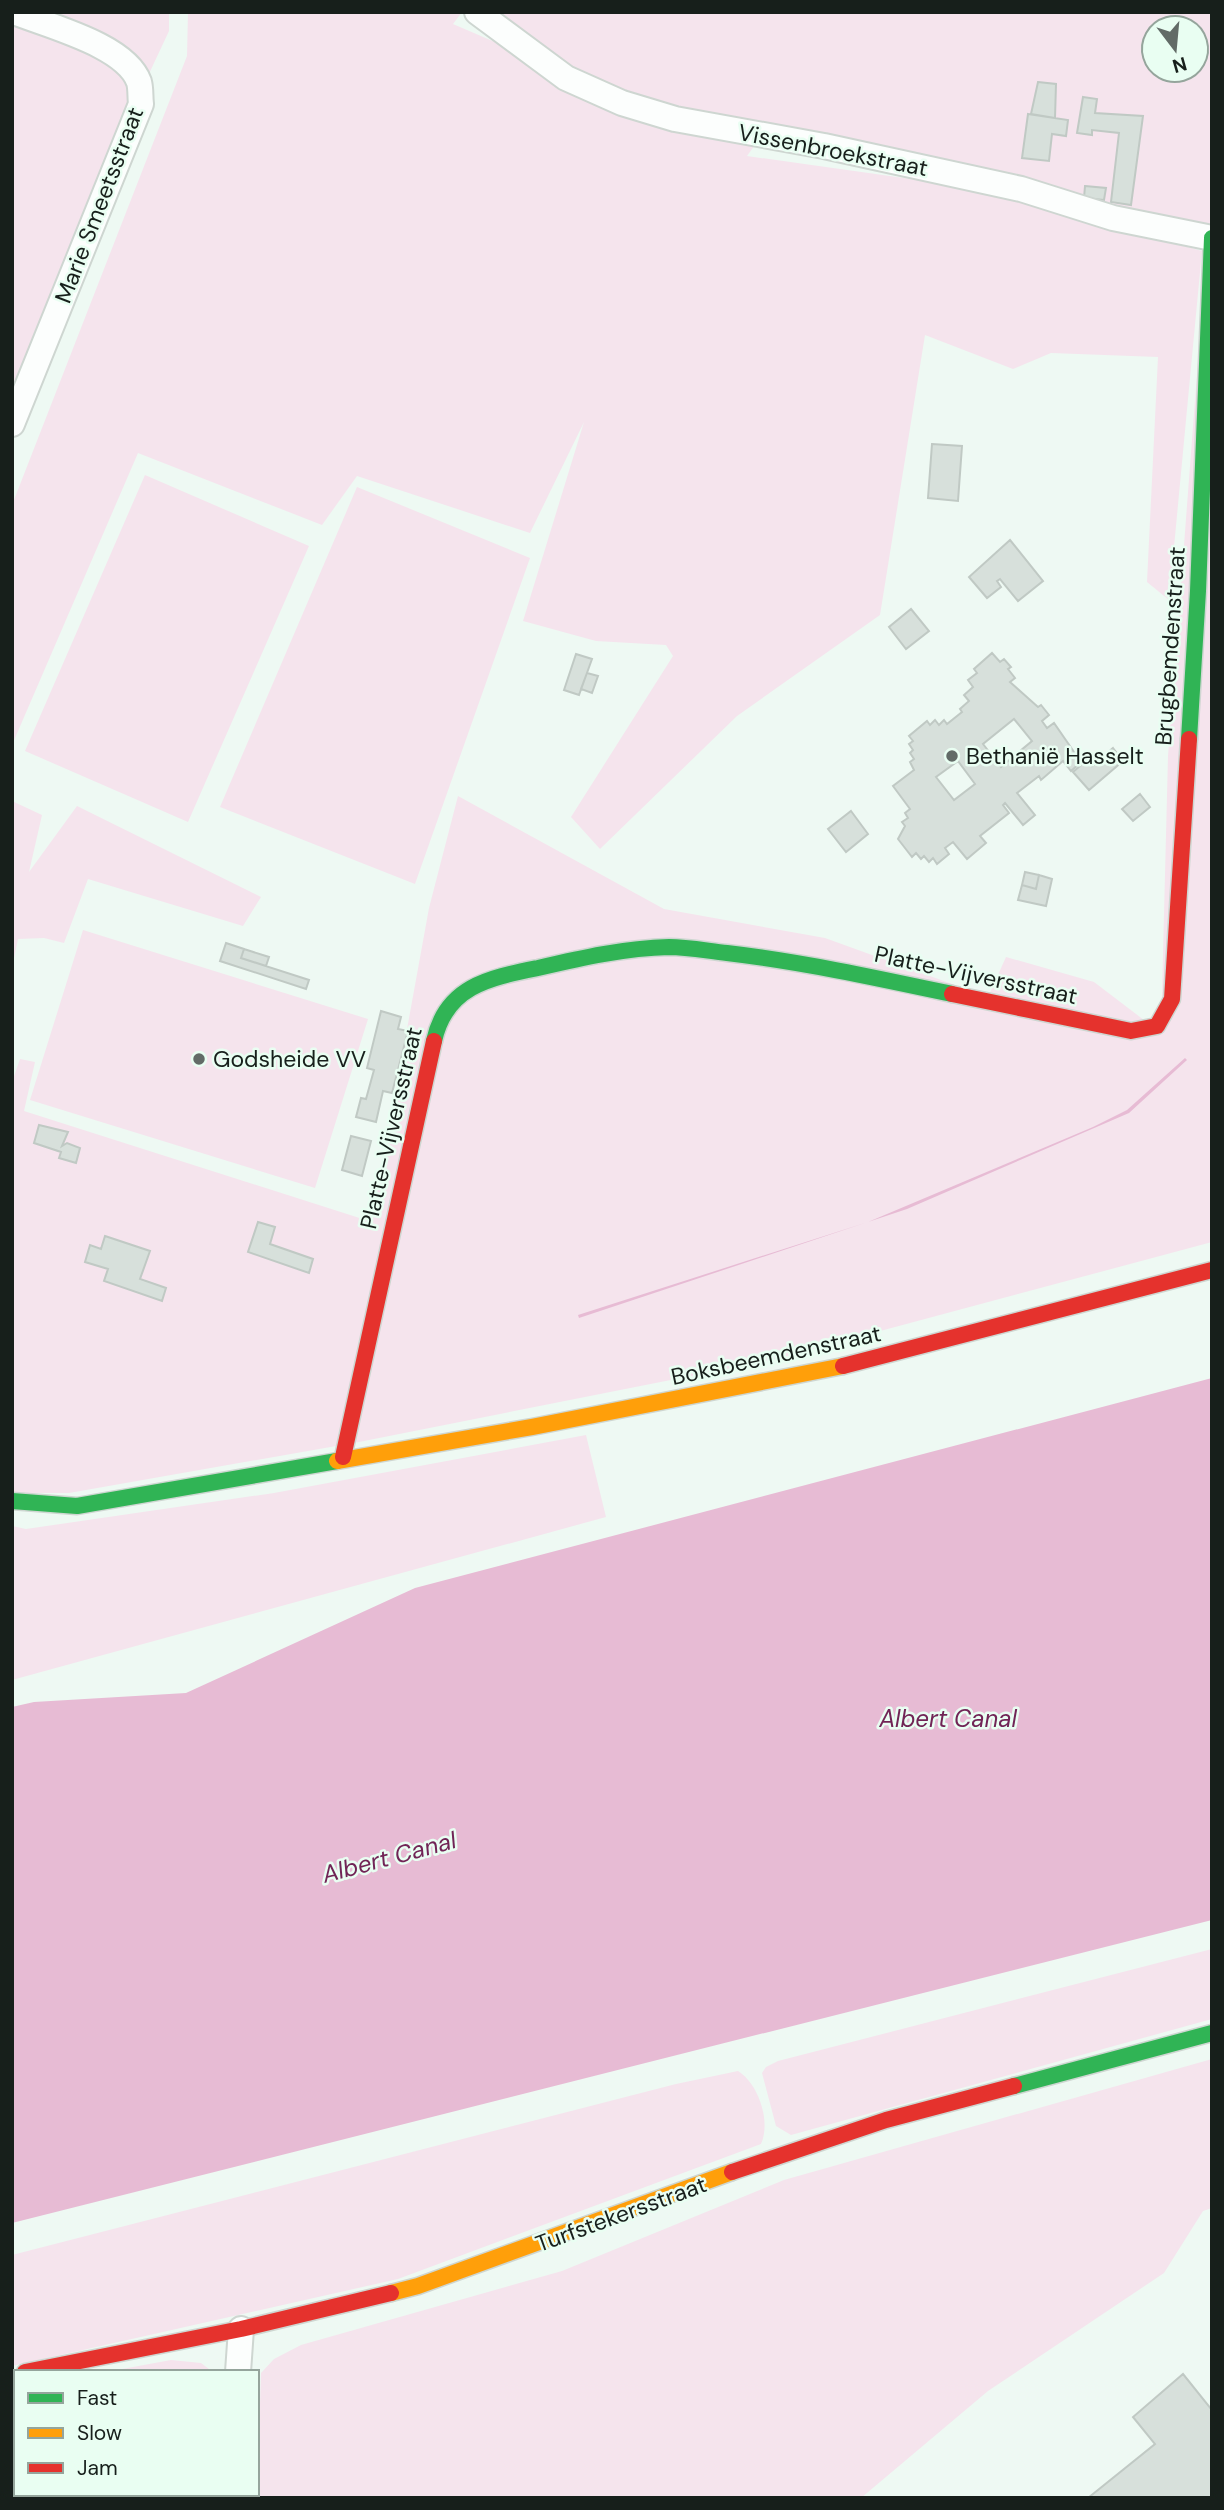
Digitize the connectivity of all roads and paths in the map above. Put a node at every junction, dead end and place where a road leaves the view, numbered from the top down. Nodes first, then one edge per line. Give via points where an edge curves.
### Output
1 (14, 12) edge
2 (477, 12) edge
3 (1212, 238) edge
4 (12, 424) edge
5 (1131, 1031) joint
6 (1212, 1270) edge
7 (343, 1457) junction
8 (12, 1501) edge
9 (1212, 2033) edge
10 (241, 2329) junction
11 (35, 2370) edge
12 (238, 2370) edge

1 - 4 street, Marie Smeetsstraat via 117,55 139,83 141,104
2 - 3 street, Vissenbroekstraat via 566,78 622,103 675,119 1021,189 1113,218
3 - 5 street, Brugbemdenstraat via 1198,590 1172,999 1157,1026
5 - 7 street, Platte-Vijversstraat via 789,960 670,947 591,956 479,983 449,1004 439,1019
6 - 7 street, Boksbeemdenstraat via 807,1375
7 - 8 street via 77,1506
9 - 10 street, Turfstekersstraat via 886,2120 418,2286
10 - 11 street, Turfstekersstraat
10 - 12 street

